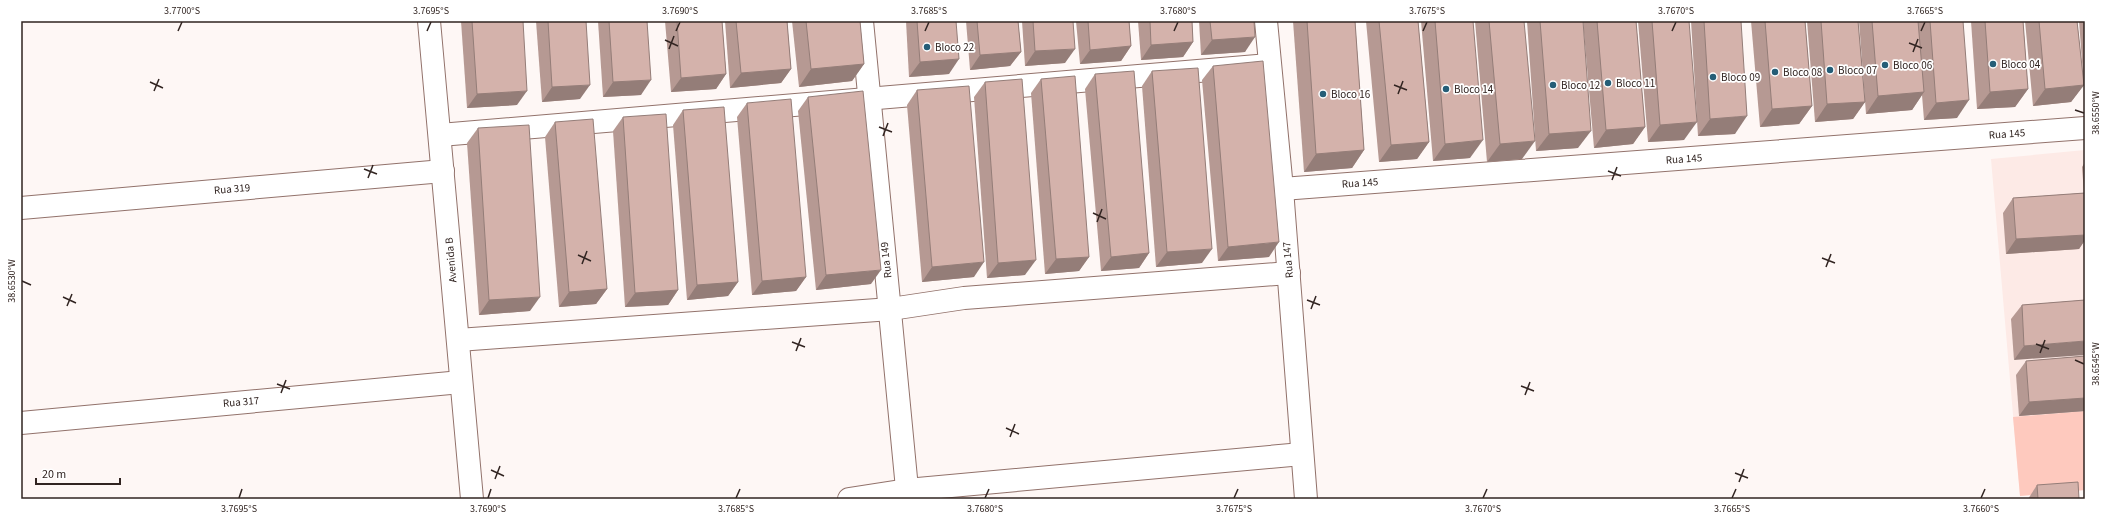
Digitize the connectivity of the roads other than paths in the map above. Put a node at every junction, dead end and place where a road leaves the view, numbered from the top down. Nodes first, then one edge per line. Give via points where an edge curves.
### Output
1 (429, 21) edge
2 (862, 21) edge
3 (1266, 21) edge
4 (1269, 65) junction
5 (869, 99) junction
6 (2085, 128) edge
7 (440, 135) junction
8 (443, 171) junction
9 (1282, 189) junction
10 (21, 208) edge
11 (1289, 273) junction
12 (891, 309) junction
13 (458, 340) junction
14 (461, 382) junction
15 (21, 423) edge
16 (1302, 454) junction
17 (908, 495) edge
18 (472, 499) edge
19 (849, 499) edge
20 (1306, 499) edge

1 - 7 street, Avenida B
2 - 5 street, Rua 149
3 - 4 street, Rua 147
4 - 5 street
4 - 9 street, Rua 147
5 - 7 street
5 - 12 street, Rua 149
6 - 9 street, Rua 145
7 - 8 street, Avenida B
8 - 10 street, Rua 319
8 - 13 street, Avenida B
9 - 11 street, Rua 147
11 - 12 street via 964,298
11 - 16 street, Rua 147
12 - 13 street
12 - 17 street, Rua 149
13 - 14 street, Avenida B
14 - 15 street, Rua 317
14 - 18 street, Avenida B
16 - 17 street
16 - 20 street, Rua 147
17 - 19 street

